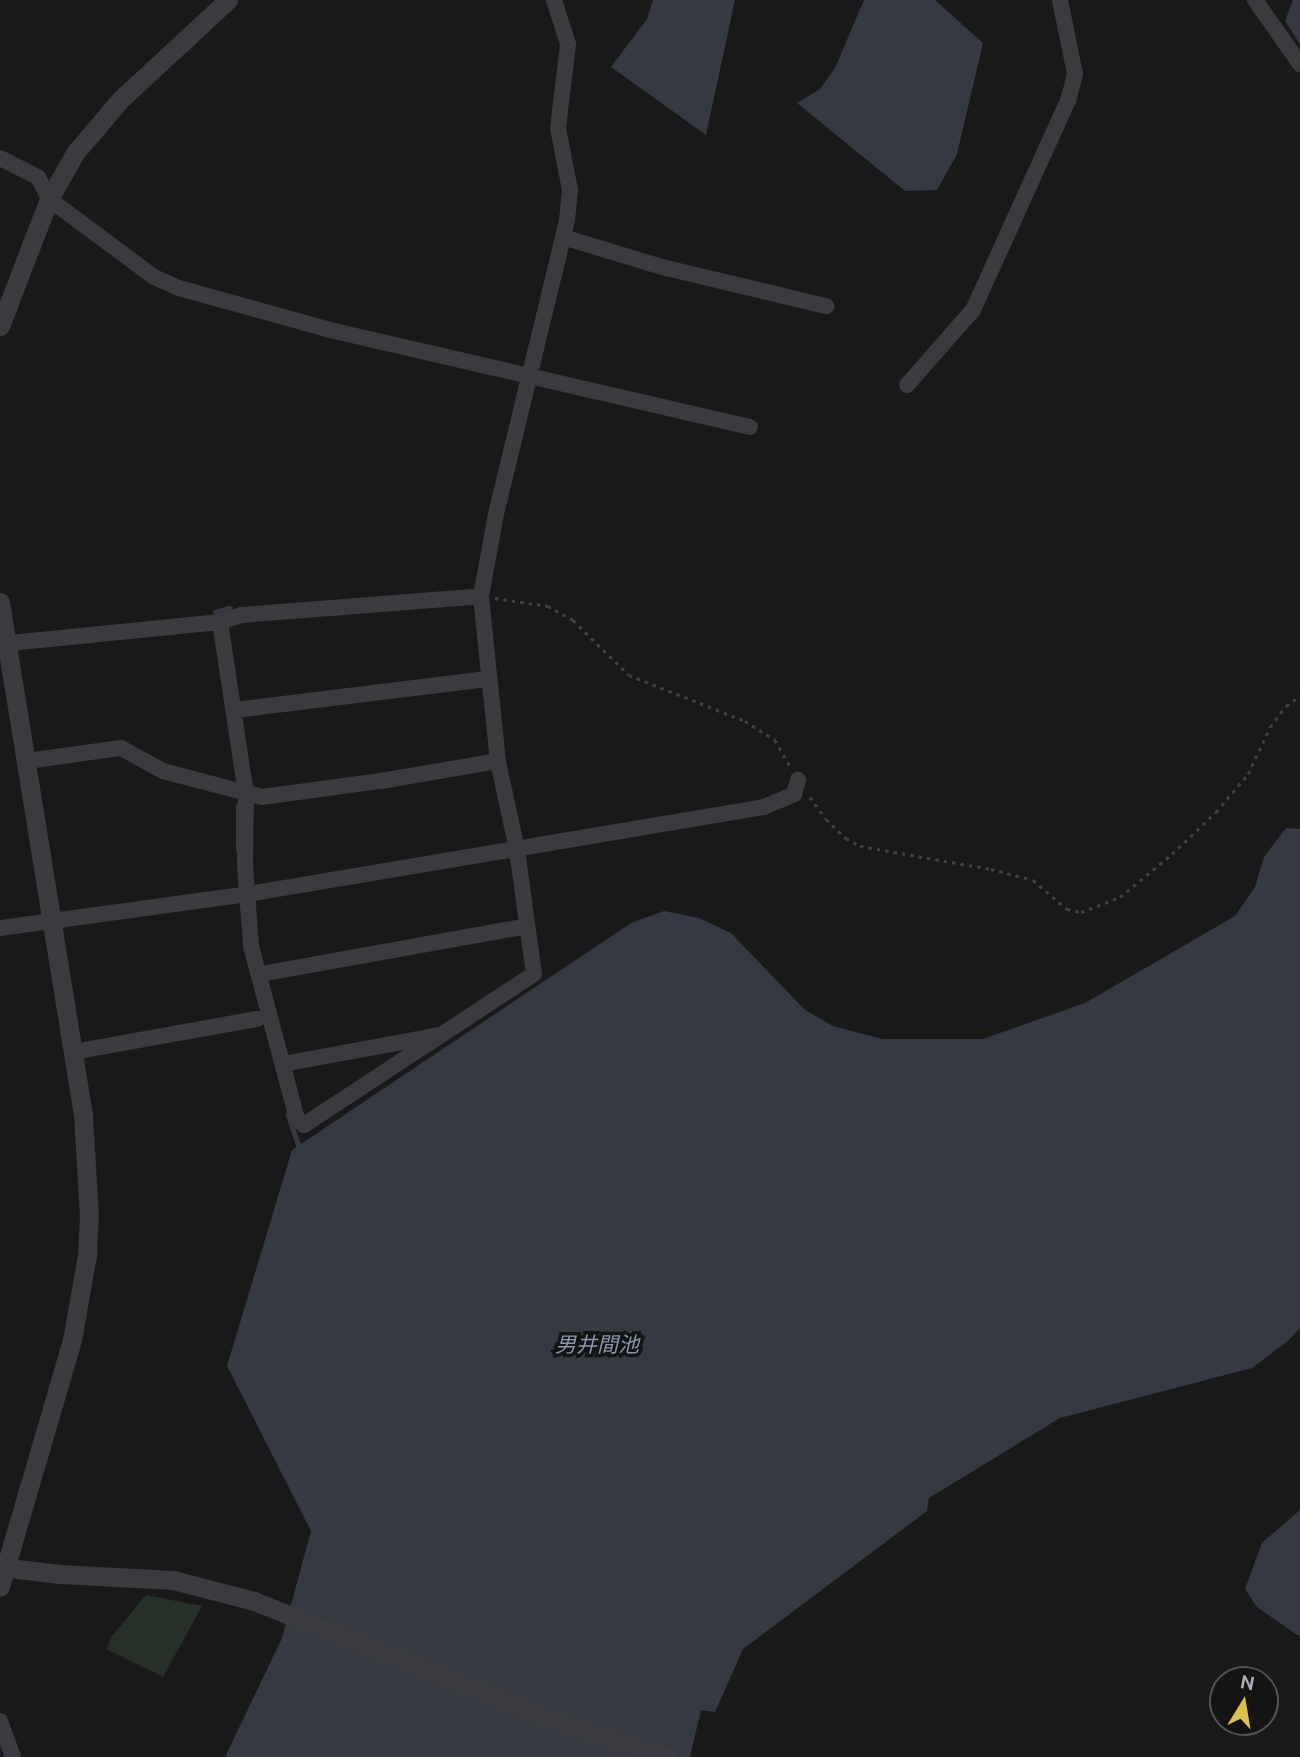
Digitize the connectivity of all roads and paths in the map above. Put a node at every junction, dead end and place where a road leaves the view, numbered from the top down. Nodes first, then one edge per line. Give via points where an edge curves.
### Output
1 (228, 0) edge
2 (554, 0) edge
3 (1060, 0) edge
4 (1255, 0) edge
5 (1300, 64) edge
6 (0, 158) edge
7 (49, 200) junction
8 (563, 237) junction
9 (826, 306) dead end
10 (0, 326) edge
11 (529, 376) junction
12 (907, 385) dead end
13 (750, 427) dead end
14 (481, 596) junction
15 (0, 602) edge
16 (220, 622) junction
17 (4, 643) edge
18 (487, 678) junction
19 (1300, 696) edge
20 (235, 710) junction
21 (27, 761) junction
22 (498, 761) junction
23 (798, 780) junction
24 (246, 793) junction
25 (517, 850) junction
26 (248, 894) junction
27 (53, 921) junction
28 (527, 926) junction
29 (0, 928) edge
30 (261, 974) junction
31 (257, 1019) dead end
32 (447, 1033) junction
33 (73, 1052) junction
34 (284, 1064) junction
35 (2, 1574) edge
36 (0, 1721) edge
37 (13, 1757) edge
38 (668, 1757) edge

1 - 7 street via 102,119 75,153
2 - 8 street via 568,44 558,128 570,190
3 - 12 street via 1076,74 1068,101 973,310
4 - 5 street
6 - 7 street via 38,177
7 - 10 street
7 - 11 street via 154,277 179,288 305,324
8 - 9 street via 662,267
8 - 11 street
11 - 13 street
11 - 14 street
14 - 16 street via 242,615
14 - 18 street
14 - 23 path via 548,606 573,620 629,675 745,721 775,740
15 - 17 street
16 - 17 street
16 - 20 street
17 - 21 street
18 - 20 street
18 - 22 street
19 - 23 path via 1269,727 1248,774 1216,812 1120,897 1081,912 1067,909 1032,880 860,846 826,819
20 - 24 street
21 - 24 street via 121,748 163,771
21 - 27 street
22 - 24 street via 262,797
22 - 25 street
23 - 25 street via 794,794 764,807
24 - 26 street
25 - 26 street
25 - 28 street
26 - 27 street
26 - 30 street via 251,946
27 - 29 street
27 - 33 street
28 - 30 street
28 - 32 street via 534,974
30 - 34 street
31 - 33 street
32 - 34 street
32 - 34 street via 304,1125 297,1119
33 - 35 street via 88,1155 87,1255 72,1340
35 - 38 street via 173,1580 254,1601 560,1723
36 - 37 street

